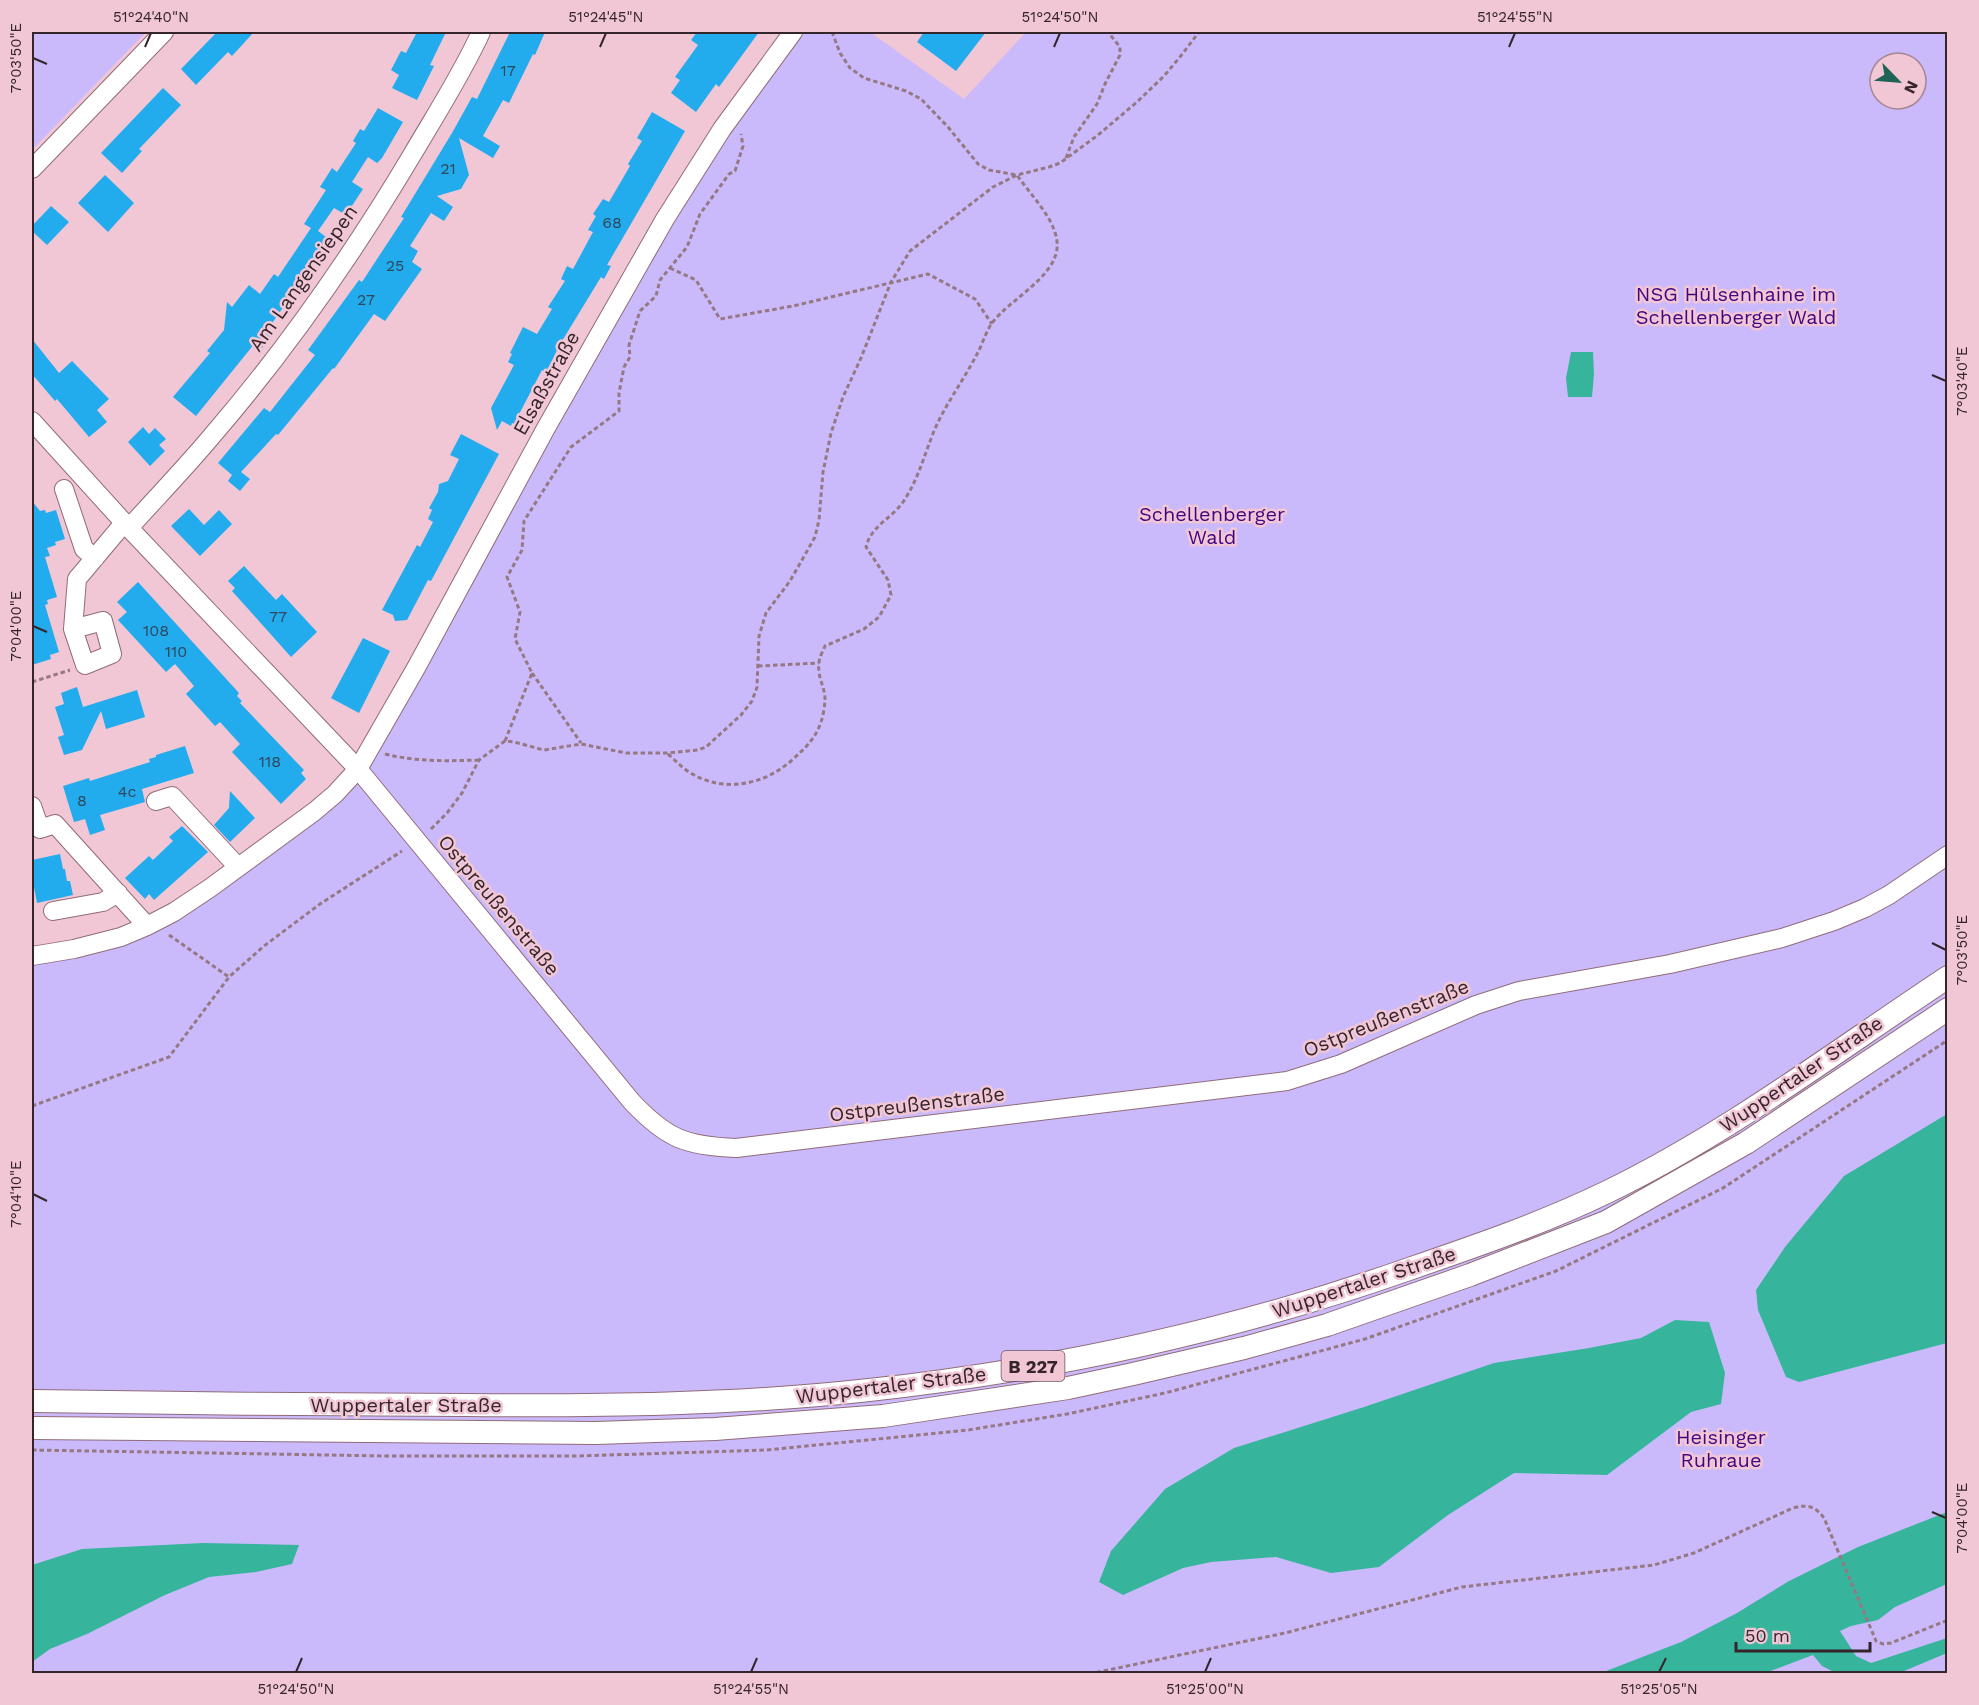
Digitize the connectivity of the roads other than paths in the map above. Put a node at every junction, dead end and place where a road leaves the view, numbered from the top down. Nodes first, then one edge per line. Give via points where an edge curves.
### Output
1 (164, 32) edge
2 (481, 32) edge
3 (794, 32) edge
4 (32, 169) edge
5 (32, 421) edge
6 (64, 489) dead end
7 (127, 526) junction
8 (95, 558) junction
9 (73, 629) dead end
10 (358, 769) junction
11 (156, 801) dead end
12 (32, 806) edge
13 (35, 831) edge
14 (1947, 855) edge
15 (238, 867) junction
16 (118, 893) junction
17 (53, 911) dead end
18 (147, 926) junction
19 (32, 956) edge
20 (1947, 977) edge
21 (1947, 1009) edge
22 (32, 1401) edge
23 (32, 1428) edge

1 - 4 street
2 - 7 street, Am Langensiepen via 459,77 392,188 294,333 212,437
3 - 10 street, Elsaßstraße via 701,160 665,219
5 - 7 street, Ostpreußenstraße
6 - 8 street via 84,549
7 - 8 street
7 - 10 street, Ostpreußenstraße
8 - 9 street via 78,579
10 - 14 street, Ostpreußenstraße via 645,1116 676,1138 708,1147 736,1148 1287,1081 1341,1064 1476,1005 1519,991 1670,964 1782,938 1834,921 1889,895
10 - 15 street, Elsaßstraße via 322,805
11 - 15 street via 172,796
12 - 13 street
13 - 16 street via 55,824
15 - 18 street, Elsaßstraße
16 - 17 street via 103,902
16 - 18 street
18 - 19 street, Elsaßstraße via 121,938
20 - 22 main road, Wuppertaler Straße / B 227 via 1741,1115 1606,1192 1529,1227 1348,1291 1150,1344 958,1379 750,1400 578,1406
21 - 23 main road, Wuppertaler Straße / B 227 via 1746,1143 1606,1222 1327,1325 1133,1374 1056,1390 883,1416 715,1429 562,1433

